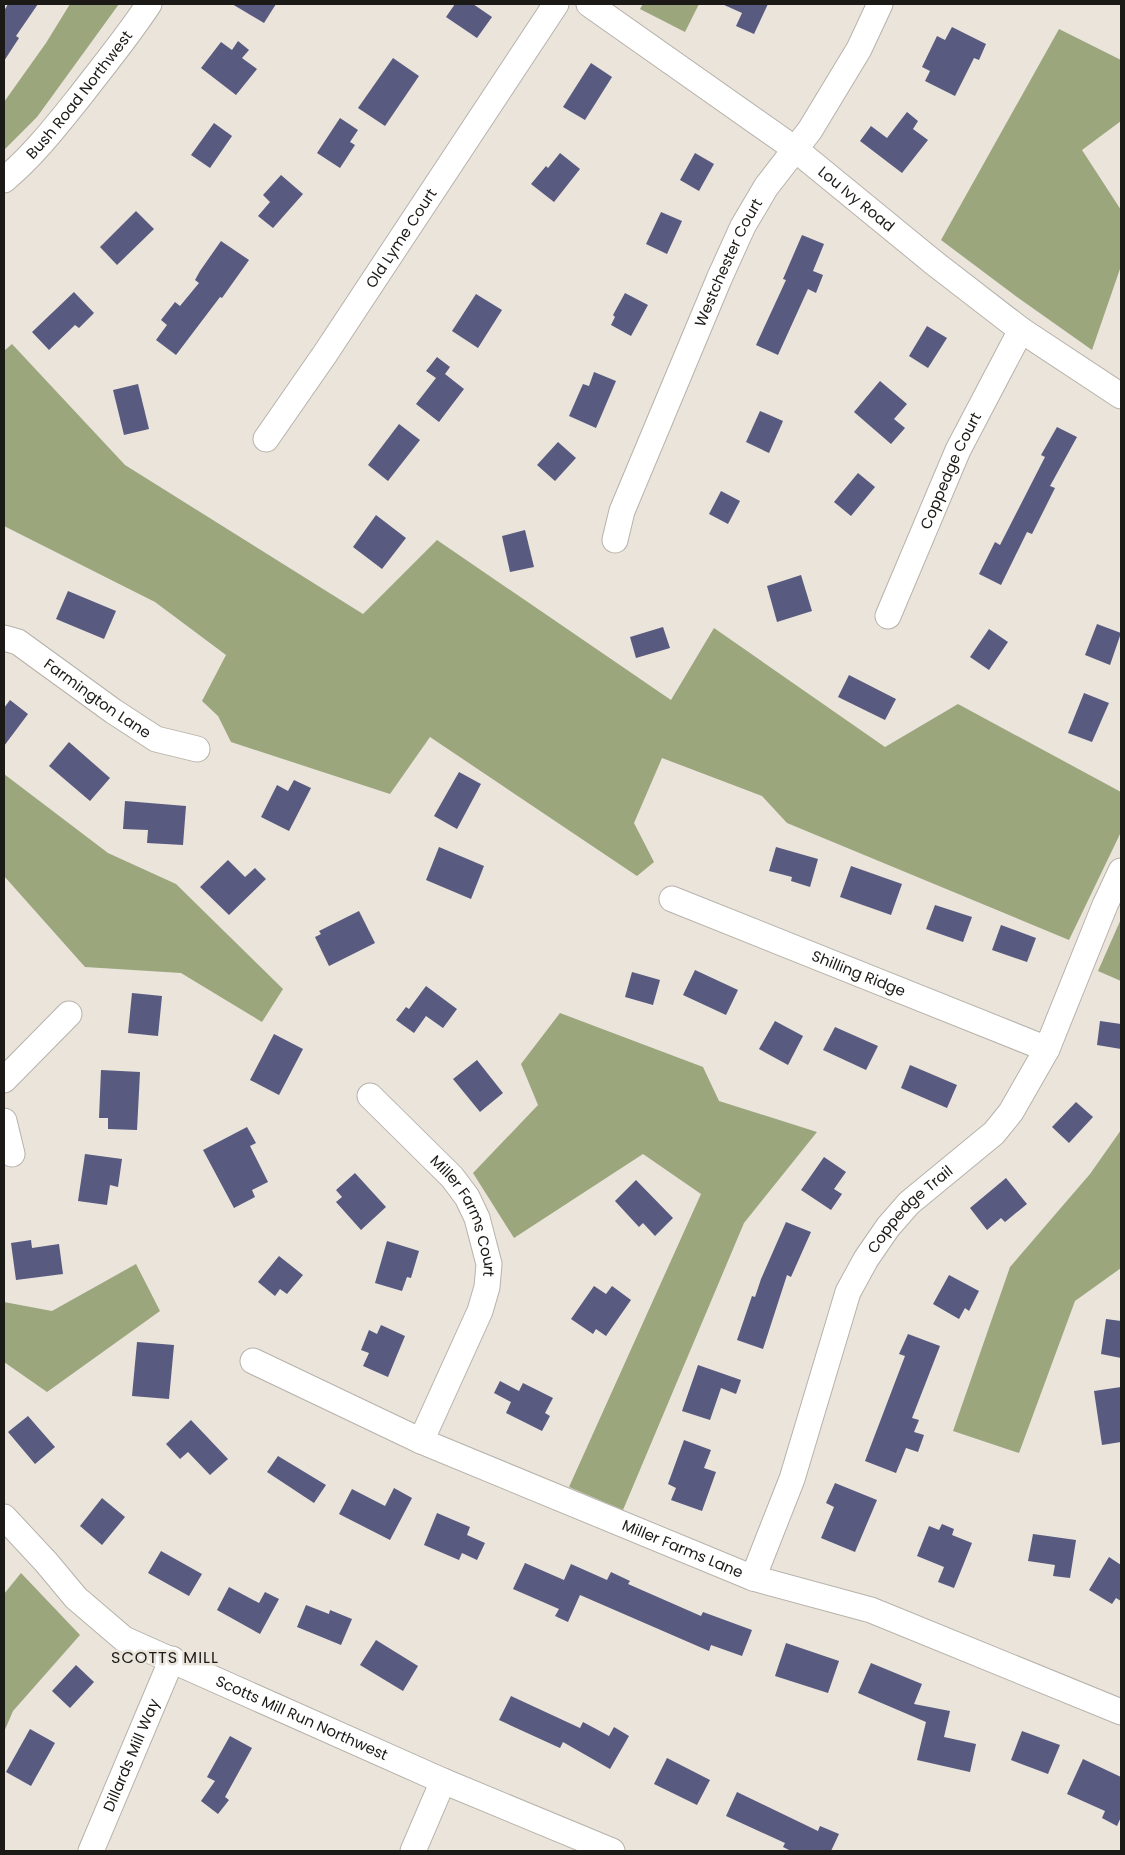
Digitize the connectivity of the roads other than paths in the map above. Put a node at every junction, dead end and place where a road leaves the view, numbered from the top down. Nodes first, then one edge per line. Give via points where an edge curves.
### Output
1 (149, 4) edge
2 (556, 4) edge
3 (589, 4) edge
4 (880, 4) edge
5 (795, 149) junction
6 (4, 180) edge
7 (1021, 330) junction
8 (1121, 396) edge
9 (266, 439) dead end
10 (615, 540) dead end
11 (888, 616) dead end
12 (4, 638) edge
13 (197, 749) dead end
14 (1121, 871) edge
15 (672, 899) dead end
16 (69, 1014) dead end
17 (1046, 1049) junction
18 (4, 1080) edge
19 (370, 1096) dead end
20 (4, 1121) edge
21 (12, 1154) dead end
22 (253, 1362) dead end
23 (421, 1441) junction
24 (4, 1516) edge
25 (753, 1578) junction
26 (172, 1659) junction
27 (1121, 1712) edge
28 (443, 1781) junction
29 (91, 1851) edge
30 (413, 1851) edge
31 (612, 1851) edge

1 - 6 street, Bush Road Northwest via 128,36 62,118 20,167
2 - 9 street, Old Lyme Court
3 - 5 street, Lou Ivy Road
4 - 5 street, Westchester Court via 859,49
5 - 7 street, Lou Ivy Road
5 - 10 street, Westchester Court via 743,226 622,511
7 - 8 street, Lou Ivy Road
7 - 11 street, Coppedge Court via 958,450
12 - 13 street, Farmington Lane via 18,642 156,739
14 - 17 street, Coppedge Trail
15 - 17 street, Shilling Ridge
16 - 18 street
17 - 25 street, Coppedge Trail via 1000,1126 909,1203 866,1259 848,1292 792,1478
19 - 23 street, Miller Farms Court via 452,1177 467,1197 477,1218 489,1264 480,1311
20 - 21 street
22 - 23 street, Miller Farms Lane
23 - 25 street, Miller Farms Lane
24 - 26 street, Scotts Mill Run Northwest via 76,1598 124,1640
25 - 27 street, Miller Farms Lane via 871,1610
26 - 28 street, Scotts Mill Run Northwest
26 - 29 street, Dillards Mill Way
28 - 30 street
28 - 31 street, Scotts Mill Run Northwest

